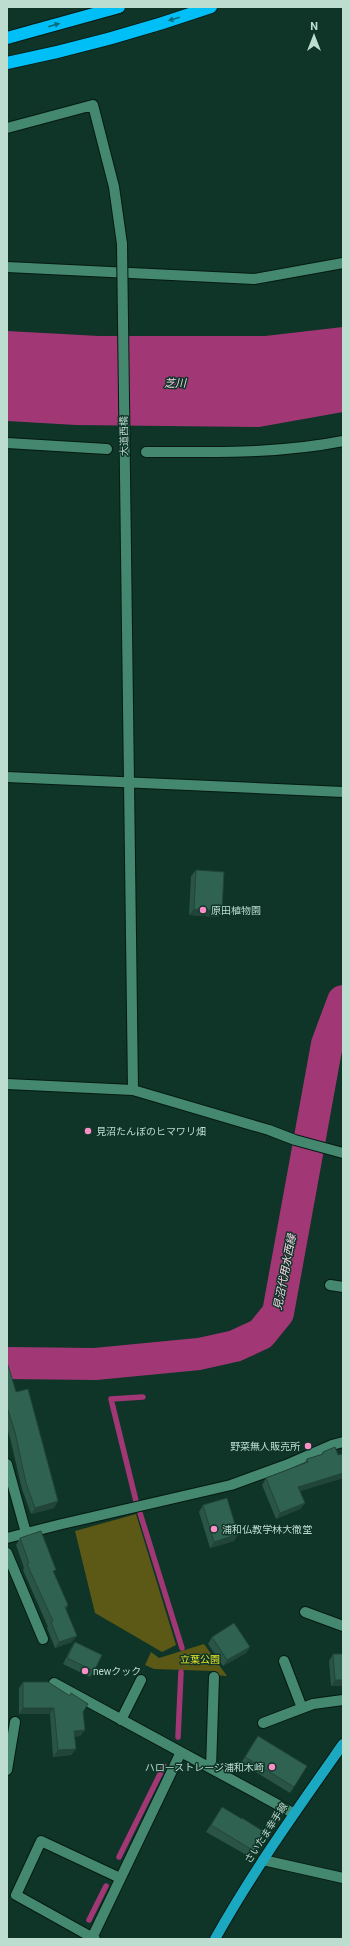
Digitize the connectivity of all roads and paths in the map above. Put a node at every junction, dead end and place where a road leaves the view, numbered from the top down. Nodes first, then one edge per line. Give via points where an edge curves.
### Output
1 (118, 7) edge
2 (211, 7) edge
3 (12, 37) edge
4 (7, 63) edge
5 (7, 128) edge
6 (343, 263) edge
7 (7, 268) edge
8 (343, 441) edge
9 (7, 443) edge
10 (108, 449) dead end
11 (146, 452) dead end
12 (7, 776) edge
13 (129, 781) junction
14 (343, 792) edge
15 (7, 1084) edge
16 (133, 1090) junction
17 (343, 1153) edge
18 (330, 1285) dead end
19 (343, 1287) edge
20 (343, 1442) edge
21 (7, 1464) edge
22 (26, 1533) junction
23 (7, 1538) edge
24 (7, 1553) edge
25 (305, 1612) dead end
26 (343, 1626) edge
27 (43, 1639) dead end
28 (284, 1661) dead end
29 (214, 1677) dead end
30 (140, 1680) dead end
31 (54, 1683) dead end
32 (343, 1700) edge
33 (302, 1708) junction
34 (121, 1720) junction
35 (15, 1722) dead end
36 (263, 1724) dead end
37 (343, 1744) edge
38 (181, 1752) junction
39 (210, 1768) junction
40 (7, 1770) edge
41 (293, 1813) junction
42 (263, 1860) junction
43 (120, 1878) junction
44 (343, 1878) edge
45 (94, 1938) edge
46 (215, 1939) edge

3 -> 1 highway
2 -> 4 highway via 72,48
5 - 13 street, 大道西橋, bridge via 94,105 114,187 122,244
6 - 7 street via 254,279
8 - 11 street via 278,450
9 - 10 street
12 - 13 street
13 - 14 street
13 - 16 street, 大道西橋
15 - 16 street
16 - 17 street
18 - 19 street
20 - 22 street via 231,1485
21 - 22 street
22 - 23 street
24 - 27 street
25 - 26 street
28 - 33 street
29 - 39 street
30 - 34 street
31 - 34 street
32 - 33 street
33 - 36 street
34 - 38 street
35 - 40 street
37 - 41 main road, さいたま幸手線
38 - 39 street
38 - 43 street
39 - 41 street
41 - 42 main road, さいたま幸手線
42 - 44 street
42 - 46 main road, さいたま幸手線
43 - 45 street
43 - 45 street via 41,1841 16,1895

